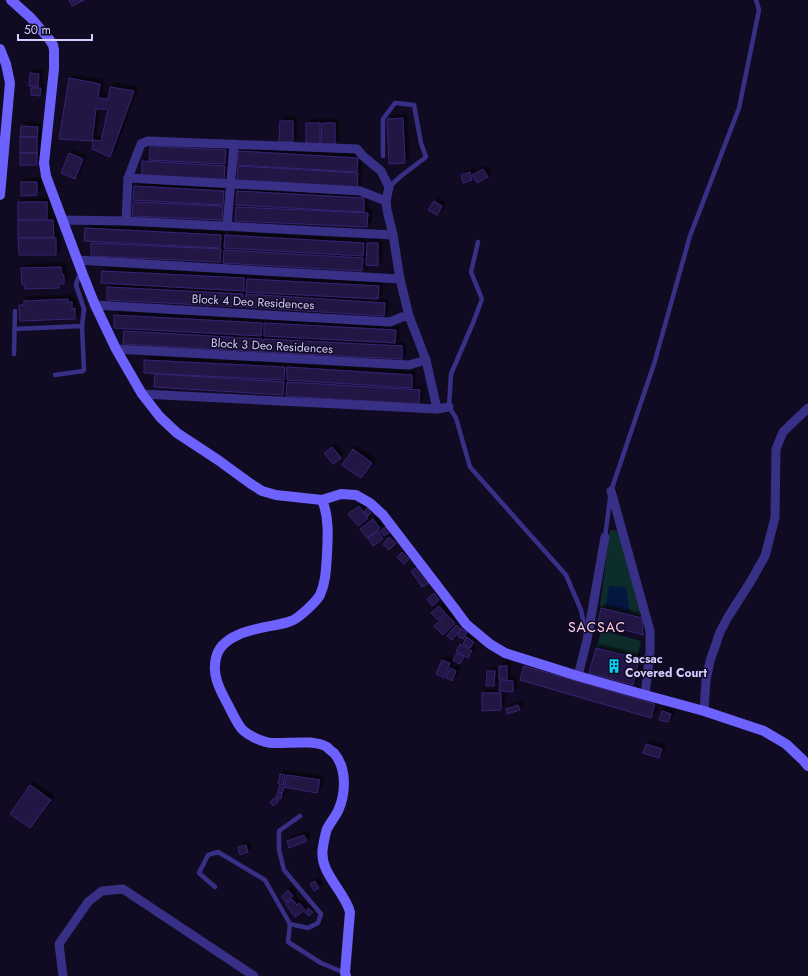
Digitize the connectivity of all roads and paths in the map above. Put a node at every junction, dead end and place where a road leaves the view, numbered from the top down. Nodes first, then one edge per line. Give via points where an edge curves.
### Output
1 (12, 0) edge
2 (756, 0) edge
3 (0, 49) edge
4 (234, 144) junction
5 (383, 156) dead end
6 (128, 178) junction
7 (230, 184) junction
8 (389, 187) junction
9 (0, 195) edge
10 (386, 201) junction
11 (62, 220) junction
12 (126, 221) junction
13 (227, 226) junction
14 (393, 235) junction
15 (478, 242) dead end
16 (77, 260) junction
17 (83, 275) junction
18 (400, 279) junction
19 (95, 305) junction
20 (15, 311) dead end
21 (409, 316) junction
22 (82, 326) junction
23 (14, 329) junction
24 (116, 349) junction
25 (14, 354) dead end
26 (426, 360) junction
27 (56, 375) dead end
28 (142, 394) junction
29 (449, 407) junction
30 (808, 408) edge
31 (437, 409) junction
32 (611, 491) junction
33 (322, 500) junction
34 (605, 537) joint
35 (587, 640) junction
36 (578, 676) junction
37 (645, 695) junction
38 (704, 711) junction
39 (808, 766) edge
40 (300, 816) dead end
41 (215, 887) dead end
42 (290, 924) junction
43 (345, 975) edge
44 (63, 976) edge
45 (254, 976) edge

1 - 11 street via 53,45 54,69 45,169
2 - 32 lane via 759,10 739,108 690,236 654,364
3 - 9 street via 10,83
4 - 6 street via 148,141 141,144
4 - 7 street
4 - 8 street via 357,149 381,170
5 - 8 lane via 383,118 395,103 414,105 426,157
6 - 7 street
6 - 12 street
7 - 10 street via 360,192
7 - 13 street
8 - 10 street
10 - 14 street
11 - 12 street
11 - 16 street
12 - 13 street
13 - 14 street
14 - 18 street
15 - 29 lane via 471,272 482,299 450,374
16 - 17 street
16 - 18 street
17 - 19 street
17 - 22 lane via 78,278 76,285 84,309
18 - 21 street
19 - 21 street, Block 4 Deo Residences via 390,322
19 - 24 street
20 - 23 lane
21 - 26 street
22 - 23 lane
22 - 27 lane via 84,370
23 - 25 lane
24 - 26 street, Block 3 Deo Residences via 409,365
24 - 28 street
26 - 31 street
28 - 31 street
28 - 33 street via 177,433 262,491 276,496
29 - 31 street
29 - 35 lane via 456,418 470,467 566,576 581,610
30 - 38 street via 783,432 776,449 775,518 765,556 720,632 706,680
32 - 34 lane
32 - 37 street via 650,631
33 - 36 street via 341,494 356,495 370,503 383,516 466,624 490,644 505,652
33 - 43 street via 328,538 326,576 319,596 292,621 240,634 228,640 218,652 215,672 227,702 247,734 272,743 314,743 327,747 340,762 343,776 341,803 326,831 322,848 323,861 350,912
34 - 35 street
35 - 36 street
36 - 37 street
37 - 38 street
38 - 39 street via 764,731 786,744
40 - 42 lane via 279,831 279,850 284,870 321,914 318,922 308,928
41 - 42 lane via 199,873 208,855 218,852 265,880
42 - 43 lane via 288,942
44 - 45 street via 59,944 88,902 102,891 123,889

